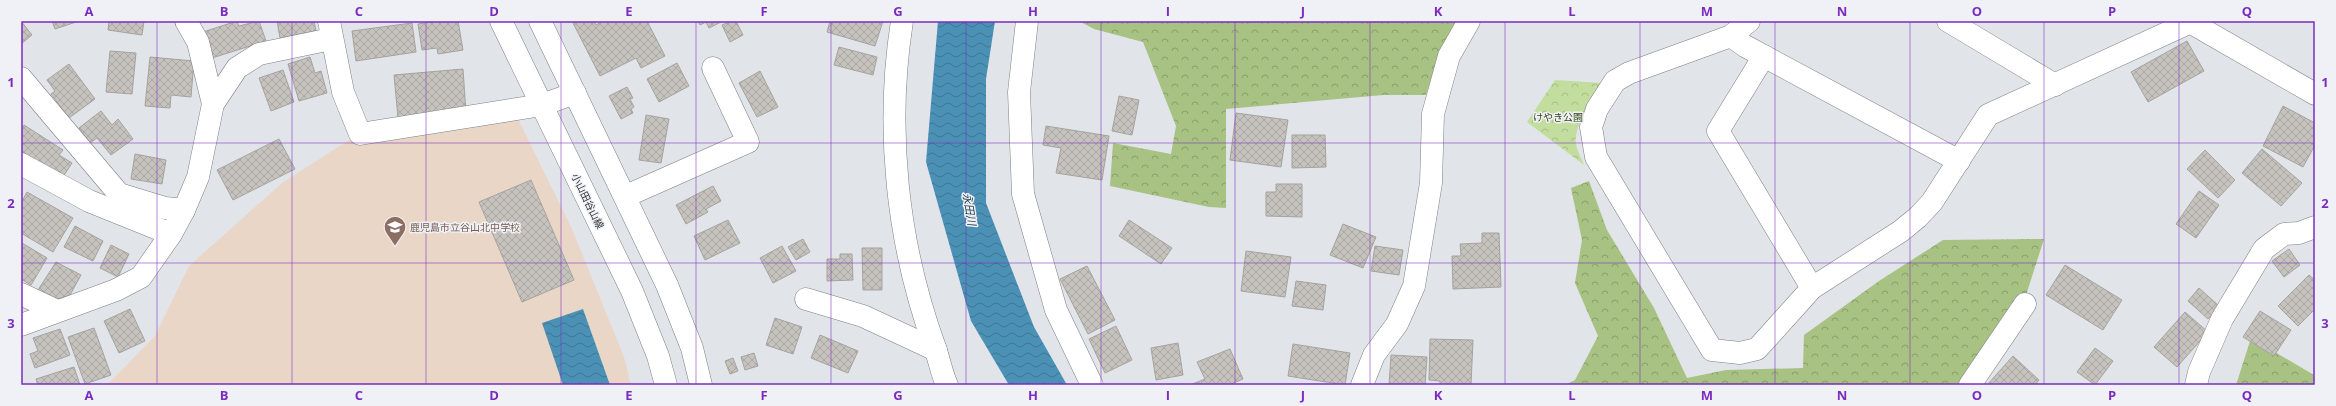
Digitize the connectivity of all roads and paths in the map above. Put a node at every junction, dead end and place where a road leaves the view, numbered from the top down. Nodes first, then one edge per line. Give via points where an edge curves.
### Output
1 (186, 21) edge
2 (501, 21) edge
3 (540, 21) edge
4 (902, 21) edge
5 (1027, 21) edge
6 (1469, 21) edge
7 (1749, 21) edge
8 (1948, 21) edge
9 (2191, 22) edge
10 (330, 30) edge
11 (1732, 36) junction
12 (1764, 56) junction
13 (713, 68) dead end
14 (21, 78) edge
15 (2055, 85) junction
16 (575, 93) junction
17 (2315, 94) edge
18 (214, 104) junction
19 (542, 105) junction
20 (1958, 161) junction
21 (21, 164) edge
22 (626, 196) junction
23 (184, 210) junction
24 (2315, 227) edge
25 (171, 234) junction
26 (1812, 288) junction
27 (21, 294) edge
28 (806, 299) dead end
29 (2025, 304) dead end
30 (57, 311) junction
31 (21, 325) edge
32 (936, 350) junction
33 (666, 385) edge
34 (701, 385) edge
35 (947, 385) edge
36 (1092, 385) edge
37 (1362, 385) edge
38 (1970, 385) edge
39 (2196, 385) edge

1 - 18 street via 198,42
2 - 19 street, 小山田谷山線
3 - 16 street
4 - 32 street via 894,94 895,153 900,204 922,313
5 - 36 street via 1019,92 1023,194 1056,310
6 - 37 street via 1449,56 1432,114 1431,183 1414,286 1397,324 1374,355
7 - 11 street
8 - 15 street
9 - 15 street
9 - 17 street
10 - 18 street via 259,54 238,68
10 - 19 street via 343,92 360,134
11 - 12 street
11 - 26 street via 1629,73 1615,81 1597,109 1591,127 1596,157 1712,350 1740,353 1757,349
12 - 20 street
12 - 26 street via 1718,131
13 - 22 street via 748,142
14 - 23 street via 119,194 165,208
15 - 20 street via 1988,115
16 - 19 street
16 - 22 street
18 - 23 street via 198,177
19 - 33 street, 小山田谷山線 via 632,291 658,356
20 - 26 street via 1932,202 1918,218
21 - 25 street via 89,201
22 - 34 street via 667,285 692,348
23 - 25 street
24 - 39 street via 2299,233 2284,234 2264,249 2222,318
25 - 30 street via 140,277 116,290
27 - 30 street
28 - 32 street via 863,316
29 - 38 street
30 - 31 street
32 - 35 street

